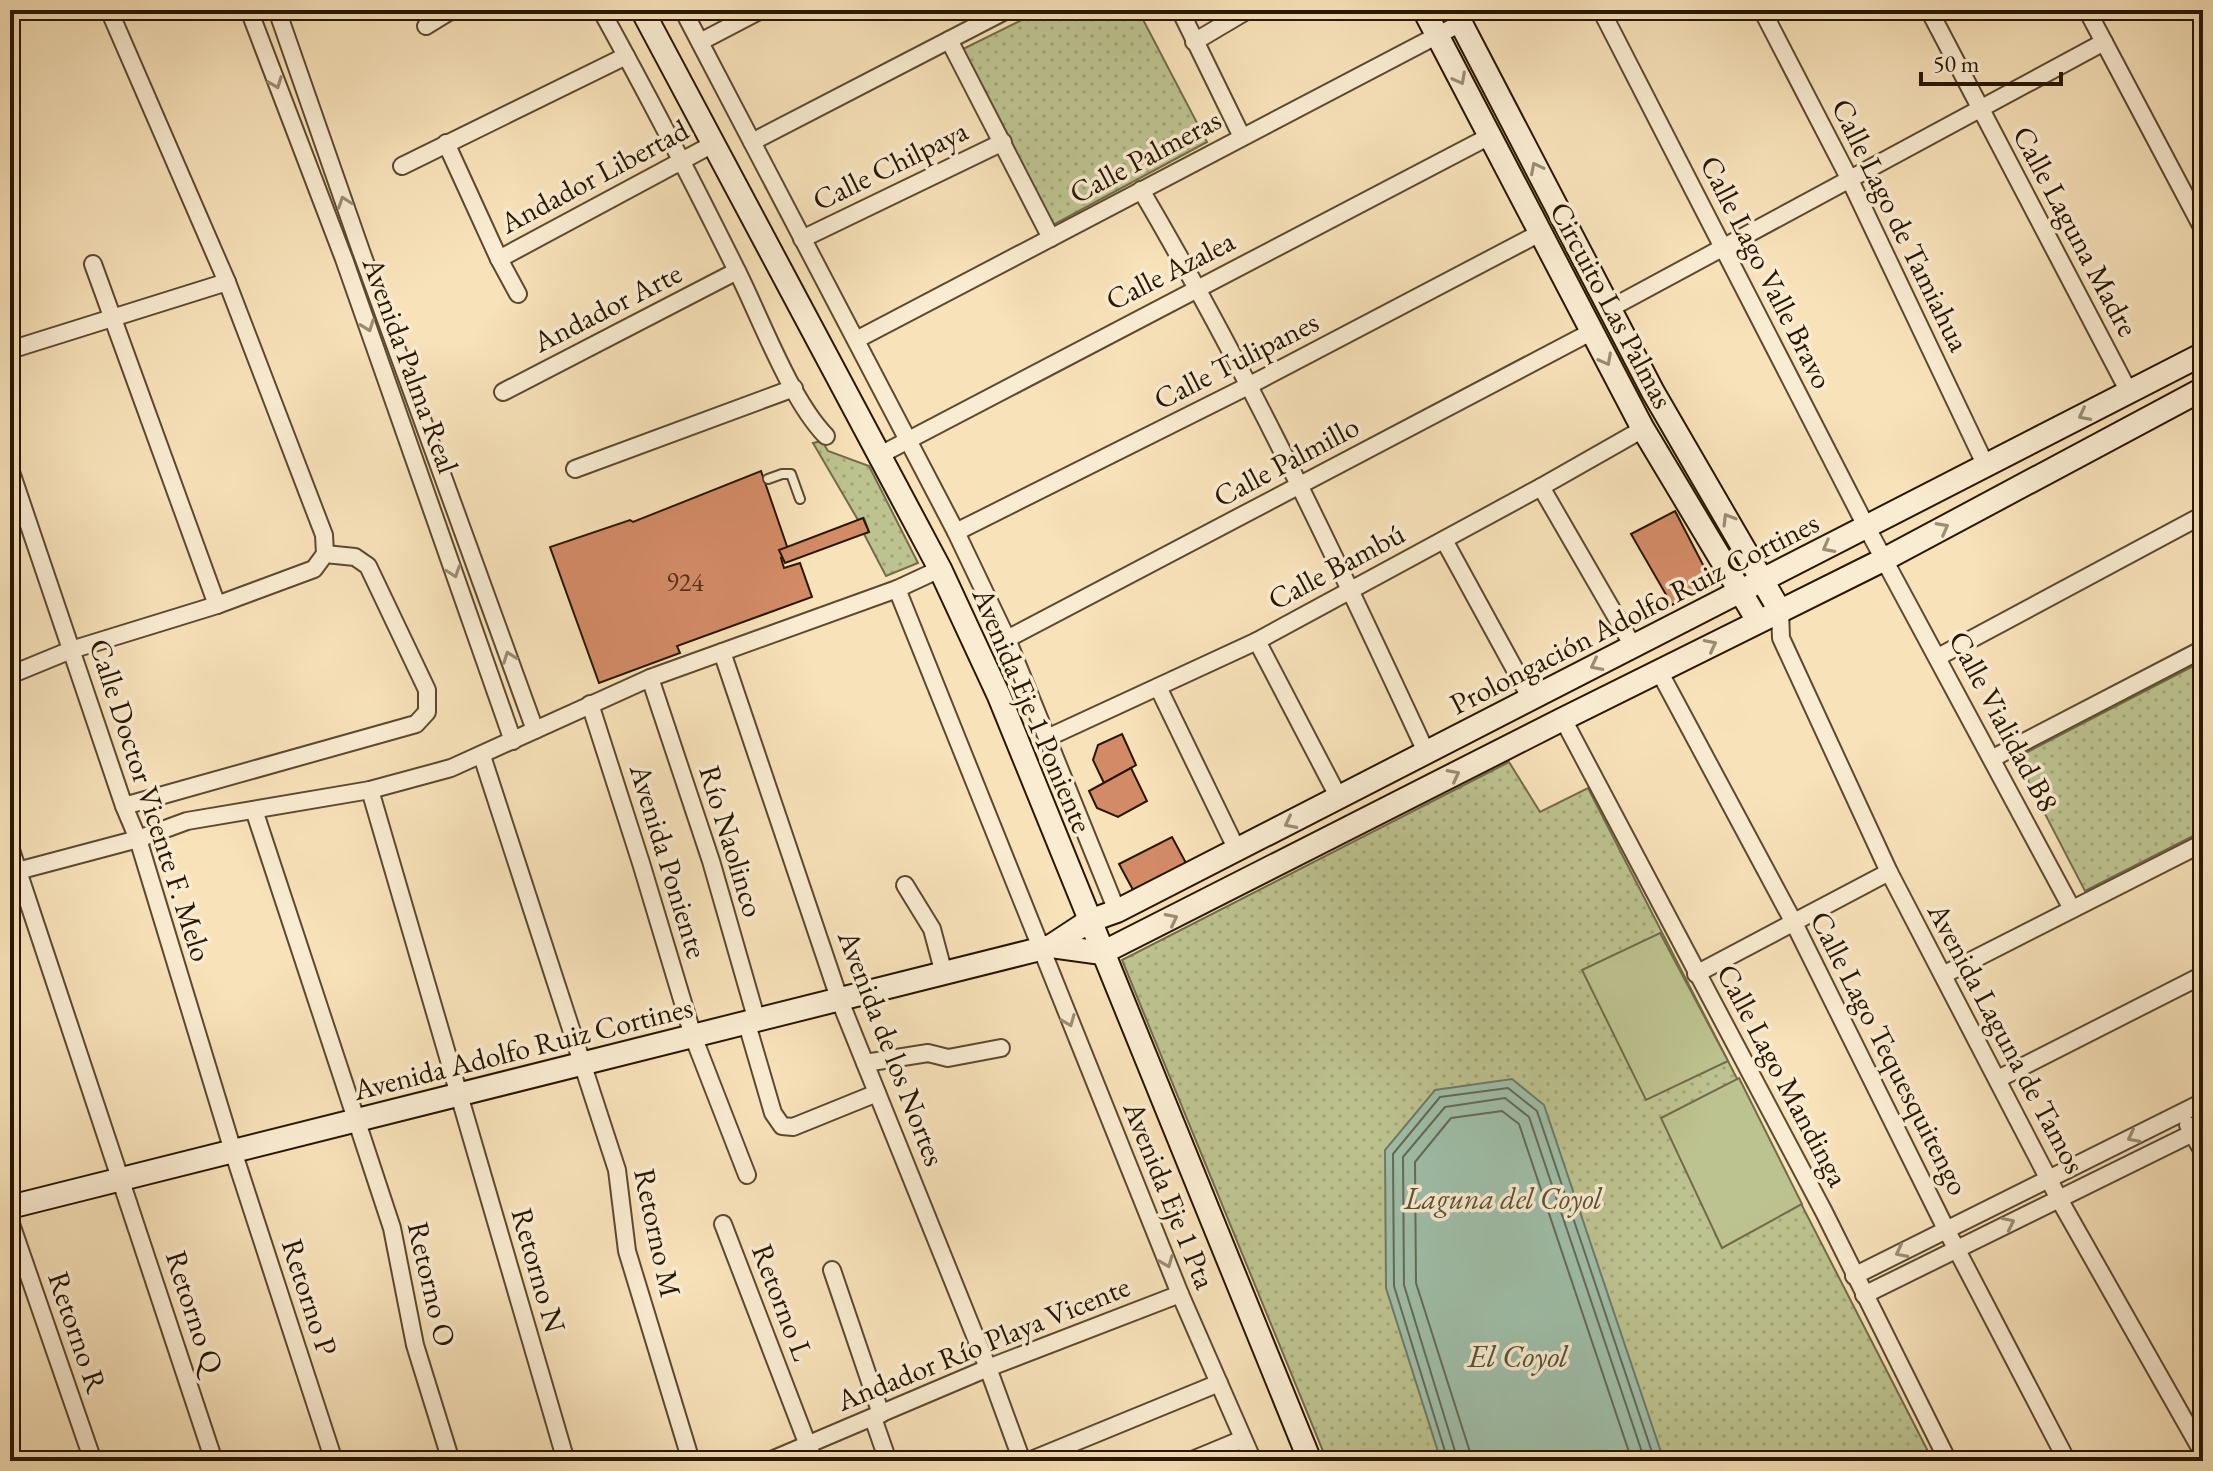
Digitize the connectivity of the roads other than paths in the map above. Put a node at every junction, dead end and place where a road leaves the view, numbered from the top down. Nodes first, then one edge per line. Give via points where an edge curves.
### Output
1 (109, 10) edge
2 (249, 10) edge
3 (277, 10) edge
4 (452, 10) edge
5 (601, 10) edge
6 (642, 10) edge
7 (683, 10) edge
8 (761, 10) edge
9 (1007, 10) edge
10 (1180, 10) edge
11 (1248, 10) edge
12 (1424, 10) edge
13 (1601, 10) edge
14 (1762, 10) edge
15 (1929, 10) edge
16 (2087, 10) edge
17 (1458, 16) edge
18 (426, 26) dead end
19 (1437, 36) junction
20 (949, 40) junction
21 (700, 42) junction
22 (1194, 42) junction
23 (2104, 42) junction
24 (626, 56) junction
25 (1979, 109) junction
26 (1490, 136) junction
27 (1242, 137) junction
28 (752, 142) junction
29 (1003, 142) junction
30 (446, 143) junction
31 (715, 143) junction
32 (681, 161) junction
33 (402, 166) dead end
34 (1849, 178) junction
35 (1141, 190) junction
36 (2203, 229) edge
37 (1540, 233) junction
38 (1051, 238) junction
39 (802, 239) junction
40 (1722, 246) junction
41 (361, 251) junction
42 (344, 259) junction
43 (499, 259) junction
44 (93, 264) dead end
45 (737, 271) junction
46 (227, 282) junction
47 (1198, 287) junction
48 (518, 294) dead end
49 (1609, 309) junction
50 (111, 318) junction
51 (1591, 332) junction
52 (856, 340) junction
53 (10, 350) edge
54 (2203, 354) edge
55 (1250, 385) junction
56 (794, 388) junction
57 (2203, 389) edge
58 (503, 392) dead end
59 (2129, 392) junction
60 (1643, 429) junction
61 (826, 436) dead end
62 (906, 440) junction
63 (878, 456) junction
64 (1986, 466) junction
65 (10, 469) edge
66 (575, 469) dead end
67 (768, 479) dead end
68 (1301, 484) junction
69 (1541, 487) junction
70 (451, 497) junction
71 (800, 499) dead end
72 (431, 505) junction
73 (2203, 515) edge
74 (1866, 526) junction
75 (956, 532) junction
76 (1444, 540) junction
77 (325, 554) junction
78 (1885, 559) junction
79 (940, 569) junction
80 (1764, 580) junction
81 (1350, 588) junction
82 (897, 589) junction
83 (1739, 592) junction
84 (217, 605) junction
85 (1780, 611) junction
86 (1758, 621) junction
87 (1781, 638) junction
88 (1007, 639) junction
89 (1257, 641) junction
90 (1633, 646) junction
91 (2203, 649) edge
92 (71, 650) junction
93 (722, 652) junction
94 (1938, 657) junction
95 (1659, 671) junction
96 (10, 675) edge
97 (650, 678) junction
98 (1158, 687) junction
99 (1531, 699) junction
100 (590, 704) junction
101 (1563, 719) junction
102 (535, 730) junction
103 (1047, 738) junction
104 (513, 741) junction
105 (1427, 754) junction
106 (482, 756) junction
107 (1993, 758) junction
108 (1404, 765) junction
109 (370, 790) junction
110 (1419, 793) junction
111 (1339, 798) junction
112 (124, 806) junction
113 (254, 810) junction
114 (138, 839) junction
115 (2203, 843) edge
116 (1244, 846) junction
117 (10, 847) edge
118 (1268, 870) junction
119 (15, 872) edge
120 (1889, 872) junction
121 (905, 885) dead end
122 (2072, 909) junction
123 (1117, 911) junction
124 (1089, 921) junction
125 (1793, 921) junction
126 (1046, 948) junction
127 (1102, 953) junction
128 (944, 974) junction
129 (1696, 974) junction
130 (1943, 975) junction
131 (2203, 975) edge
132 (840, 1001) junction
133 (752, 1022) junction
134 (693, 1036) junction
135 (1001, 1048) dead end
136 (582, 1063) junction
137 (865, 1063) junction
138 (1998, 1079) junction
139 (877, 1093) junction
140 (459, 1094) junction
141 (2203, 1102) edge
142 (2181, 1113) junction
143 (355, 1120) junction
144 (2198, 1131) edge
145 (233, 1151) junction
146 (2203, 1152) edge
147 (747, 1175) dead end
148 (2049, 1179) junction
149 (122, 1180) junction
150 (2059, 1199) junction
151 (10, 1207) edge
152 (10, 1221) edge
153 (723, 1224) dead end
154 (1946, 1229) junction
155 (1956, 1248) junction
156 (832, 1270) dead end
157 (1854, 1276) junction
158 (1180, 1294) junction
159 (1864, 1295) junction
160 (988, 1368) junction
161 (1219, 1383) junction
162 (877, 1416) junction
163 (1243, 1439) junction
164 (811, 1453) edge
165 (2203, 1453) edge
166 (93, 1461) edge
167 (214, 1461) edge
168 (334, 1461) edge
169 (451, 1461) edge
170 (566, 1461) edge
171 (691, 1461) edge
172 (769, 1461) edge
173 (888, 1461) edge
174 (1022, 1461) edge
175 (1029, 1461) edge
176 (1190, 1461) edge
177 (1253, 1461) edge
178 (1310, 1461) edge
179 (1948, 1461) edge
180 (2067, 1461) edge

1 - 46 street
2 -> 42 street, Avenida Palma Real
41 -> 3 street
4 - 18 street
5 - 24 street
6 - 31 street, Avenida Eje 1 Poniente
7 - 21 street, Avenida Eje 1 Poniente
8 - 21 street
9 - 20 street
10 - 22 street
11 - 22 street
12 - 19 street, Circuito Las Palmas
13 - 40 street, Calle Lago Valle Bravo
14 - 34 street, Calle Lago de Tamiahua
15 - 25 street, Calle Laguna Madre
16 - 23 street
17 - 19 street, Calle Palmeras
49 -> 17 street, Circuito Las Palmas
19 -> 26 street, Circuito Las Palmas
19 - 27 street, Calle Palmeras
20 - 28 street
20 - 29 street
21 - 28 street, Avenida Eje 1 Poniente
22 - 27 street
23 - 25 street
23 - 36 street
24 - 30 street
24 - 32 street
25 - 34 street
25 - 59 street, Calle Laguna Madre
26 - 37 street, Circuito Las Palmas
26 - 47 street, Calle Azalea
27 - 35 street, Calle Palmeras
28 - 39 street, Avenida Eje 1 Poniente
29 - 38 street
29 - 39 street, Calle Chilpaya
30 - 33 street
30 - 43 street, Andador Libertad
31 - 32 street, Andador Libertad
31 - 63 street, Avenida Eje 1 Poniente
32 - 43 street, Andador Libertad
32 - 45 street
34 - 40 street
34 - 64 street, Calle Lago de Tamiahua
35 - 38 street, Calle Palmeras
35 - 47 street
37 - 51 street, Circuito Las Palmas
37 - 55 street, Calle Tulipanes
38 - 52 street, Calle Palmeras
39 - 52 street, Avenida Eje 1 Poniente
40 - 49 street
40 - 74 street, Calle Lago Valle Bravo
41 - 42 street
41 - 70 street
42 -> 72 street, Avenida Palma Real
43 - 48 street, Andador Libertad
44 - 50 street
45 - 56 street
45 - 58 street, Andador Arte
46 - 50 street
46 - 77 street via 324,535
47 - 55 street
47 - 62 street, Calle Azalea
80 -> 49 street, Circuito Las Palmas
50 - 53 street
50 - 84 street
51 -> 60 street, Circuito Las Palmas
51 - 68 street, Calle Palmillo
52 - 62 street, Avenida Eje 1 Poniente
54 - 59 street, Prolongación Adolfo Ruiz Cortines
55 - 68 street
55 - 75 street, Calle Tulipanes
56 - 61 street
56 - 66 street
78 -> 57 street, Prolongación Adolfo Ruiz Cortines
59 -> 64 street, Prolongación Adolfo Ruiz Cortines
60 - 69 street, Calle Bambú
60 - 83 street, Circuito Las Palmas
62 - 63 street, Calle Azalea
62 - 75 street, Avenida Eje 1 Poniente
63 - 79 street, Avenida Eje 1 Poniente
64 - 74 street, Prolongación Adolfo Ruiz Cortines
65 - 92 street, Calle Doctor Vicente F. Melo
67 - 71 lane via 791,474
68 - 81 street
68 - 88 street, Calle Palmillo
69 - 76 street, Calle Bambú
69 - 90 street
70 - 72 street
102 -> 70 street
72 -> 104 street, Avenida Palma Real
73 - 94 street
74 - 78 street, Calle Lago Valle Bravo
74 -> 80 street, Prolongación Adolfo Ruiz Cortines
75 - 88 street, Avenida Eje 1 Poniente
76 - 81 street, Calle Bambú
76 - 99 street
77 - 84 street via 314,569
77 - 112 street via 355,557 368,566 427,690 427,712 416,724
78 - 85 street, Prolongación Adolfo Ruiz Cortines
78 - 94 street, Calle Vialidad B8
79 - 82 street
79 - 124 street, Avenida Eje 1 Poniente via 999,696
80 - 83 street, Prolongación Adolfo Ruiz Cortines
80 - 85 street, Circuito Las Palmas
81 - 89 street, Calle Bambú
81 - 105 street
82 - 93 street
82 - 126 street, Avenida Eje 1 Pta
83 - 86 street, Circuito Las Palmas
83 - 90 street, Prolongación Adolfo Ruiz Cortines
84 - 92 street
85 - 86 street, Prolongación Adolfo Ruiz Cortines
85 - 87 street, Avenida Laguna de Tamos
86 - 87 street, Avenida Laguna de Tamos
95 -> 86 street, Prolongación Adolfo Ruiz Cortines
87 - 120 street, Avenida Laguna de Tamos
88 - 103 street, Avenida Eje 1 Poniente
89 - 98 street, Calle Bambú
89 - 111 street
90 -> 99 street, Prolongación Adolfo Ruiz Cortines
91 - 107 street
92 - 96 street
92 - 112 street, Calle Doctor Vicente F. Melo
93 - 97 street
93 - 132 street, Avenida de los Nortes
94 - 107 street, Calle Vialidad B8
95 - 101 street, Prolongación Adolfo Ruiz Cortines
95 - 125 street, Calle Lago Tequesquitengo
97 - 100 street
97 - 133 street, Río Naolinco via 711,861
98 - 103 street, Calle Bambú
98 - 116 street
99 - 105 street, Prolongación Adolfo Ruiz Cortines
100 - 102 street
100 - 134 street, Avenida Poniente
110 -> 101 street, Prolongación Adolfo Ruiz Cortines
101 - 129 street, Calle Lago Mandinga
102 - 104 street
103 - 123 street, Avenida Eje 1 Poniente
104 - 106 street
105 - 108 street, Prolongación Adolfo Ruiz Cortines
106 - 109 street
106 - 136 street, Retorno M
107 - 122 street, Calle Vialidad B8
108 - 110 street
108 - 111 street, Prolongación Adolfo Ruiz Cortines
109 - 113 street
109 - 140 street, Retorno N
110 - 118 street, Prolongación Adolfo Ruiz Cortines
111 -> 116 street, Prolongación Adolfo Ruiz Cortines
112 - 114 street, Calle Doctor Vicente F. Melo
113 - 114 street via 187,821
113 - 143 street, Retorno O
114 - 119 street
114 - 145 street, Calle Doctor Vicente F. Melo
115 - 122 street
116 - 118 street
116 - 123 street, Prolongación Adolfo Ruiz Cortines
117 - 119 street, Retorno Q
127 -> 118 street, Prolongación Adolfo Ruiz Cortines
119 - 149 street, Retorno Q
120 - 125 street
120 - 130 street, Avenida Laguna de Tamos
121 - 128 street via 932,929
122 - 130 street
123 - 124 street, Prolongación Adolfo Ruiz Cortines
124 - 126 street, Avenida Adolfo Ruiz Cortines
124 - 127 street, Avenida Eje 1 Poniente
125 - 129 street
125 - 154 street, Calle Lago Tequesquitengo
126 - 127 street, Avenida Adolfo Ruiz Cortines
126 - 128 street, Avenida Adolfo Ruiz Cortines
126 -> 158 street, Avenida Eje 1 Pta
127 - 178 street, Avenida Eje 1 Poniente
128 - 132 street, Avenida Adolfo Ruiz Cortines
129 - 157 street, Calle Lago Mandinga
130 - 138 street, Avenida Laguna de Tamos
131 - 138 street
132 - 133 street, Avenida Adolfo Ruiz Cortines
132 - 137 street, Avenida de los Nortes
133 - 134 street, Avenida Adolfo Ruiz Cortines
133 - 139 street, Río Naolinco via 773,1113 782,1126 793,1127
134 - 136 street, Avenida Adolfo Ruiz Cortines
134 - 147 street
135 - 137 street via 948,1058 928,1053
136 - 140 street, Avenida Adolfo Ruiz Cortines
136 - 171 street, Retorno M via 617,1170 627,1251
137 - 139 street, Avenida de los Nortes
138 - 148 street, Avenida Laguna de Tamos
139 - 160 street, Avenida de los Nortes
140 - 143 street, Avenida Adolfo Ruiz Cortines
140 - 170 street, Retorno N
141 - 142 street
142 - 144 street
142 -> 148 street
143 - 145 street, Avenida Adolfo Ruiz Cortines
143 - 169 street, Retorno O via 392,1228 415,1345
144 - 146 street
144 - 150 street
145 - 149 street, Avenida Adolfo Ruiz Cortines
145 - 168 street, Retorno P
148 - 150 street, Avenida Laguna de Tamos
148 - 154 street
149 - 151 street, Avenida Adolfo Ruiz Cortines
149 - 167 street, Retorno Q
155 -> 150 street
150 - 165 street, Avenida Laguna de Tamos
152 - 166 street, Retorno R
153 - 164 street, Retorno L
154 - 155 street, Calle Lago Tequesquitengo
154 -> 157 street
155 - 159 street
155 - 180 street, Calle Lago Tequesquitengo
156 - 162 street
157 - 159 street, Calle Lago Mandinga
158 - 160 street, Andador Río Playa Vicente
158 - 161 street, Avenida Eje 1 Pta
159 - 179 street, Calle Lago Mandinga
160 - 162 street, Andador Río Playa Vicente
160 - 174 street, Avenida de los Nortes
161 - 163 street, Avenida Eje 1 Pta
161 - 175 street
162 - 164 street, Andador Río Playa Vicente
162 - 173 street
163 - 176 street
163 - 177 street, Avenida Eje 1 Pta
164 - 172 street, Andador Río Playa Vicente

